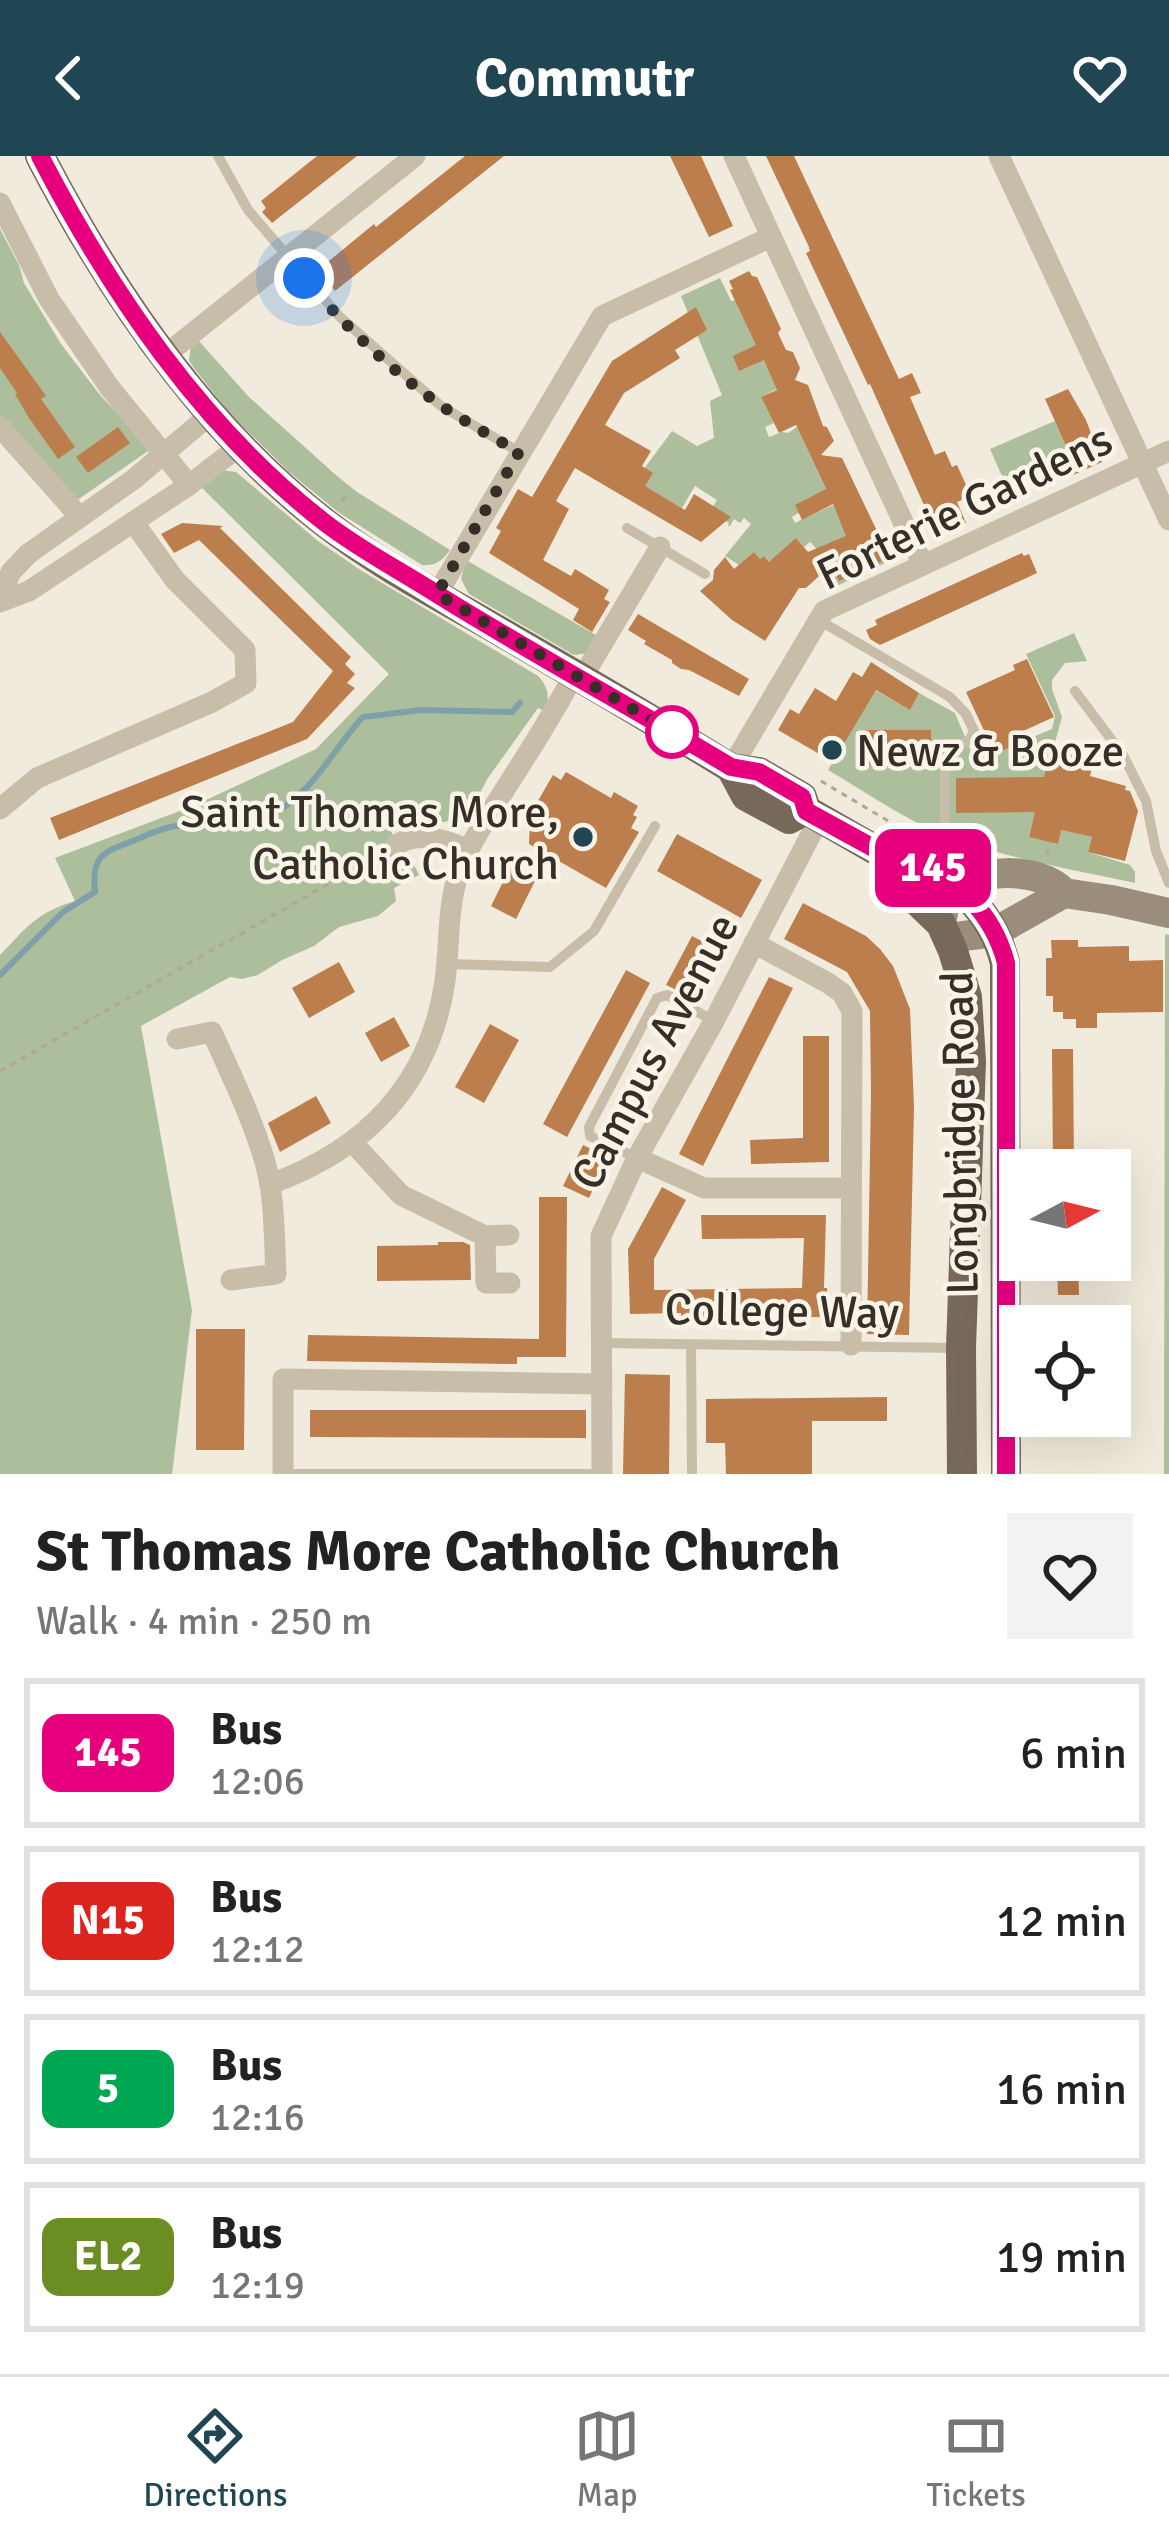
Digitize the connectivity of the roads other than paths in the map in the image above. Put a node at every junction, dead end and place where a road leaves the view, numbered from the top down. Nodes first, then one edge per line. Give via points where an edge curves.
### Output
1 (40, 156) edge
2 (218, 156) edge
3 (415, 156) edge
4 (734, 156) edge
5 (998, 156) edge
6 (0, 203) edge
7 (771, 237) junction
8 (287, 257) junction
9 (164, 356) junction
10 (212, 413) junction
11 (0, 427) edge
12 (241, 445) junction
13 (1169, 451) edge
14 (519, 452) junction
15 (165, 454) junction
16 (1143, 464) junction
17 (189, 485) junction
18 (80, 517) junction
19 (1169, 520) edge
20 (134, 523) junction
21 (627, 528) dead end
22 (659, 548) junction
23 (923, 565) junction
24 (705, 574) dead end
25 (437, 594) junction
26 (0, 600) edge
27 (817, 619) junction
28 (578, 676) junction
29 (1076, 691) dead end
30 (731, 767) junction
31 (0, 808) edge
32 (813, 815) junction
33 (655, 826) dead end
34 (396, 845) road end
35 (468, 850) junction
36 (888, 856) junction
37 (931, 866) junction
38 (1169, 883) edge
39 (961, 887) junction
40 (908, 892) junction
41 (1064, 893) junction
42 (1169, 913) edge
43 (944, 931) junction
44 (995, 932) junction
45 (754, 943) junction
46 (448, 964) junction
47 (714, 1021) junction
48 (176, 1039) dead end
49 (353, 1143) junction
50 (1006, 1149) edge
51 (637, 1158) junction
52 (270, 1184) junction
53 (851, 1188) junction
54 (508, 1235) dead end
55 (485, 1236) junction
56 (999, 1249) edge
57 (965, 1250) junction
58 (231, 1280) dead end
59 (1006, 1281) edge
60 (510, 1283) dead end
61 (602, 1343) junction
62 (850, 1345) junction
63 (691, 1346) junction
64 (962, 1348) junction
65 (602, 1384) junction
66 (283, 1474) edge
67 (602, 1474) edge
68 (692, 1474) edge
69 (962, 1474) edge
70 (1006, 1474) edge

1 - 9 main road, Longbridge Road via 120,297
2 - 8 lane
3 - 8 street
4 - 7 street
5 - 16 street
6 - 15 street via 49,298
7 - 14 street via 602,316
7 - 23 street
8 - 9 street
8 - 14 lane via 403,374
9 - 10 main road, Longbridge Road
10 - 12 main road, Longbridge Road
10 - 15 street
11 - 18 street
12 - 17 street
12 - 25 main road, Longbridge Road via 325,523
13 - 16 street, Forterie Gardens
14 - 25 street
15 - 17 street
15 - 18 street
16 - 19 street
16 - 23 street, Forterie Gardens
17 - 20 street
18 - 26 street via 28,554
20 - 26 street via 29,591
20 - 31 street via 175,580 245,650 246,682 37,778
21 - 22 lane
22 - 24 lane
22 - 28 street
23 - 27 street, Forterie Gardens
25 - 28 main road, Longbridge Road
27 - 30 street, Forterie Gardens
27 - 37 lane via 967,714 970,739 944,755 945,830
28 - 30 main road, Longbridge Road
28 - 35 street
29 - 38 lane via 1146,800
30 - 32 main road, Longbridge Road via 759,772 802,797
32 - 36 main road, Longbridge Road
32 - 45 street, Campus Avenue
33 - 46 lane via 594,931 550,967
34 - 35 street via 418,836
35 - 46 street via 453,896
36 - 37 main road, Longbridge Road via 908,852
36 - 40 main road, Longbridge Road via 892,877
37 - 39 main road, Longbridge Road
37 - 40 lane
39 - 41 main road via 1015,873 1054,881
39 - 43 main road via 945,902
39 - 44 main road, Longbridge Road
40 - 43 main road, Longbridge Road
41 - 42 main road
41 - 44 main road
43 - 44 main road
43 - 57 main road, Longbridge Road via 967,997
44 - 50 main road, Longbridge Road via 1006,963
45 - 47 street, Campus Avenue
45 - 53 street via 828,982 852,1011
46 - 49 street via 423,1056 396,1100
47 - 51 street, Campus Avenue
47 - 51 lane via 667,995 657,998 589,1127 590,1136
48 - 52 street via 212,1032
49 - 52 street
49 - 55 street via 401,1195
51 - 53 street via 704,1188
51 - 61 street, Campus Avenue via 601,1236
52 - 58 street via 276,1274
53 - 62 street
54 - 55 street
55 - 60 street via 486,1283
56 - 57 main road
57 - 64 main road, Longbridge Road
59 - 70 main road, Longbridge Road
61 - 63 lane, College Way
61 - 65 street, Campus Avenue
62 - 63 lane, College Way
62 - 64 lane, College Way
63 - 68 lane
64 - 69 main road, Longbridge Road
65 - 66 street via 283,1379
65 - 67 street, Campus Avenue
66 - 67 lane

